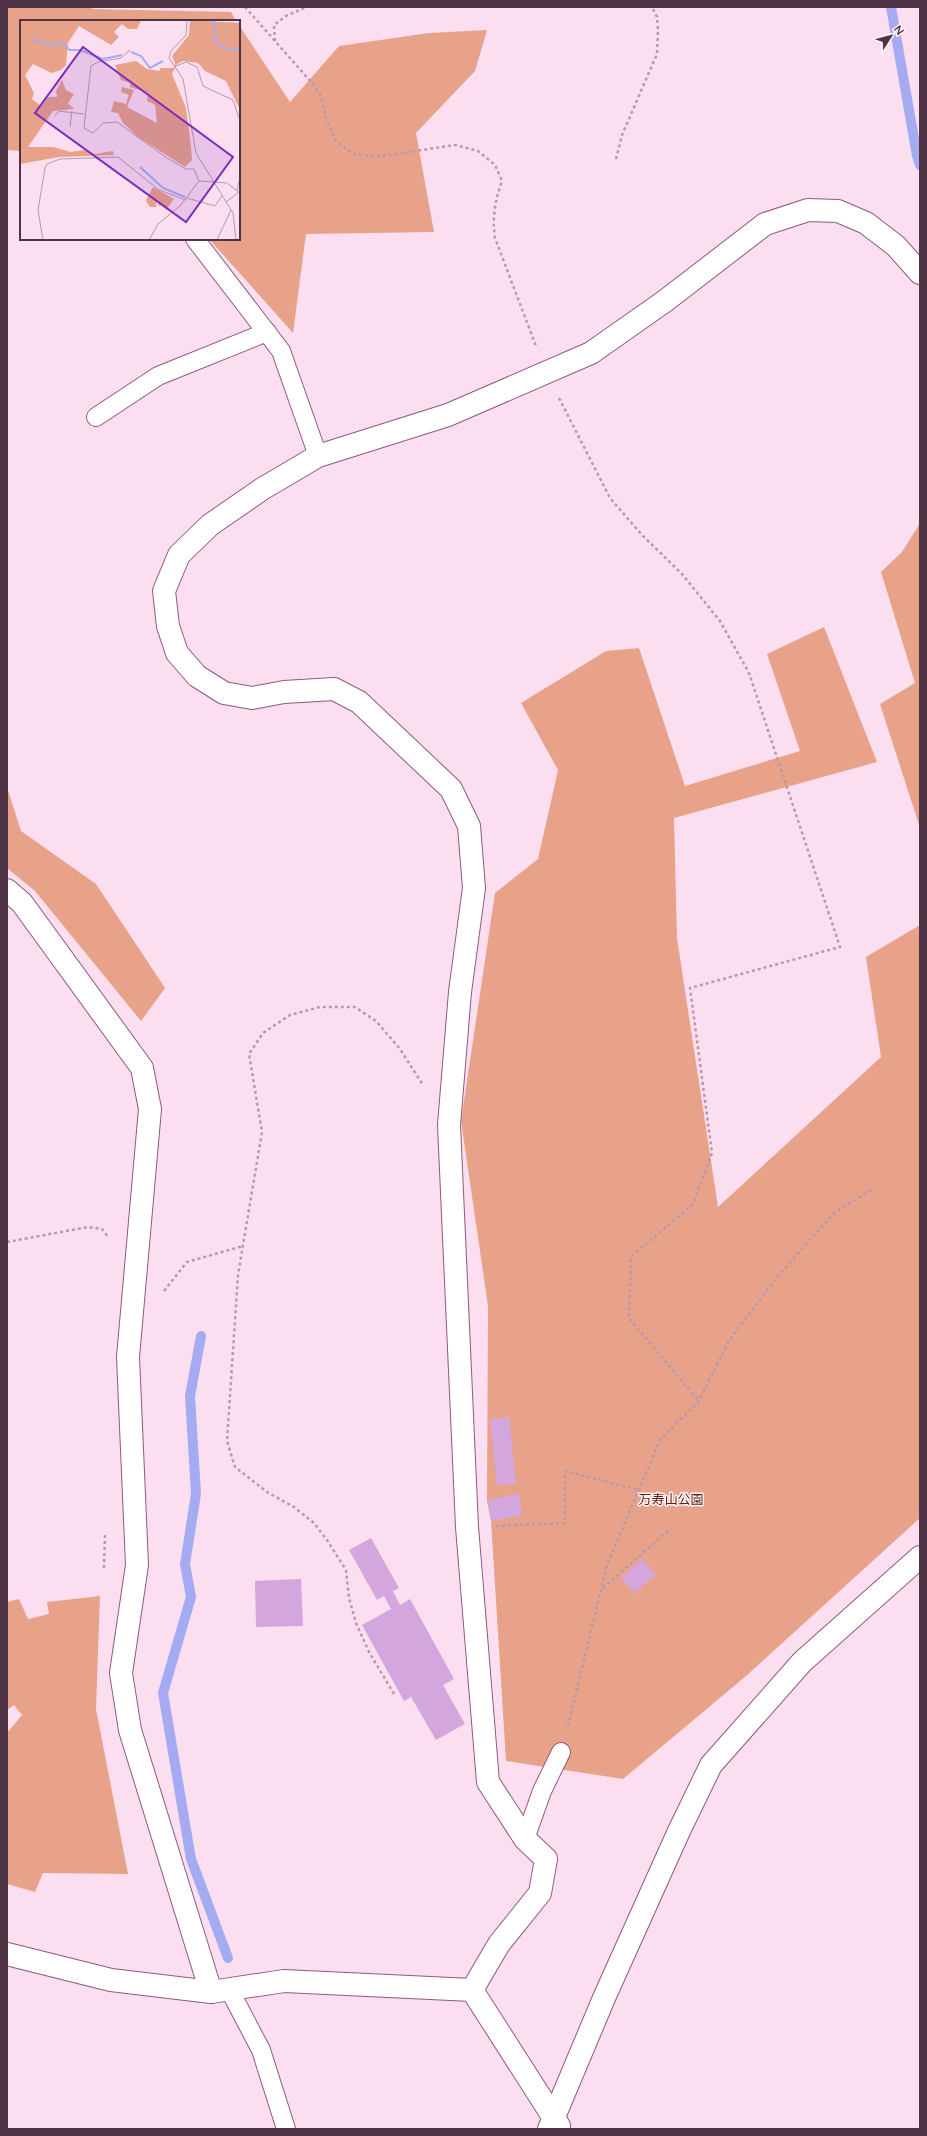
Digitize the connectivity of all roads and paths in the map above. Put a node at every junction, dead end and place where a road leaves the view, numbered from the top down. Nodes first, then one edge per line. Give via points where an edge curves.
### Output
1 (245, 7) edge
2 (306, 7) edge
3 (652, 7) edge
4 (275, 41) junction
5 (616, 160) dead end
6 (196, 240) edge
7 (920, 273) edge
8 (267, 332) junction
9 (546, 373) junction
10 (96, 417) dead end
11 (318, 456) junction
12 (7, 890) edge
13 (449, 1126) junction
14 (873, 1189) dead end
15 (7, 1242) edge
16 (109, 1246) dead end
17 (243, 1246) junction
18 (161, 1296) dead end
19 (699, 1401) junction
20 (639, 1490) junction
21 (467, 1527) junction
22 (671, 1528) dead end
23 (920, 1557) edge
24 (603, 1589) junction
25 (394, 1694) dead end
26 (561, 1752) joint
27 (525, 1839) junction
28 (7, 1954) edge
29 (472, 1990) junction
30 (220, 1991) junction
31 (555, 2125) edge
32 (286, 2129) edge

1 - 4 path
2 - 4 path via 274,25
3 - 5 path via 657,17 657,54 622,134
4 - 9 path via 321,96 326,118 336,141 354,154 376,157 455,144 478,150 495,165 502,181 495,203 495,238
6 - 8 lane
7 - 9 street via 896,246 866,223 838,211 808,210 765,224 665,301 591,353
8 - 10 lane via 158,376
8 - 11 lane via 281,352
9 - 11 street via 448,415
9 - 19 path via 610,498 642,535 692,585 720,621 749,672 840,947 690,988 712,1153 693,1204 631,1257 629,1318
11 - 13 street via 262,489 210,525 179,555 164,591 168,626 177,653 197,676 224,693 252,698 284,692 334,689 359,702 451,789 469,826 474,888 460,992
12 - 30 street via 22,903 142,1068 150,1109 128,1357 137,1564 121,1673 130,1730
13 - 17 path via 400,1049 376,1021 354,1008 320,1007 290,1016 263,1033 249,1054 262,1132
13 - 21 street
14 - 19 path via 834,1212 777,1277 729,1341
15 - 16 path via 88,1227 102,1229 110,1238
17 - 18 path via 187,1262
17 - 25 path via 238,1275 227,1441 235,1467 314,1523 346,1570 349,1598 356,1623 369,1652
19 - 20 path via 660,1440
20 - 21 path via 565,1472 565,1523
20 - 24 path via 607,1565
21 - 27 street via 488,1782
22 - 24 path
23 - 31 street via 802,1662 711,1765 604,1998
24 - 26 path
26 - 27 lane via 542,1791
27 - 29 street via 546,1859 540,1892 499,1944
28 - 30 street via 111,1980
29 - 30 street via 284,1982
29 - 31 street
30 - 32 lane via 261,2050

